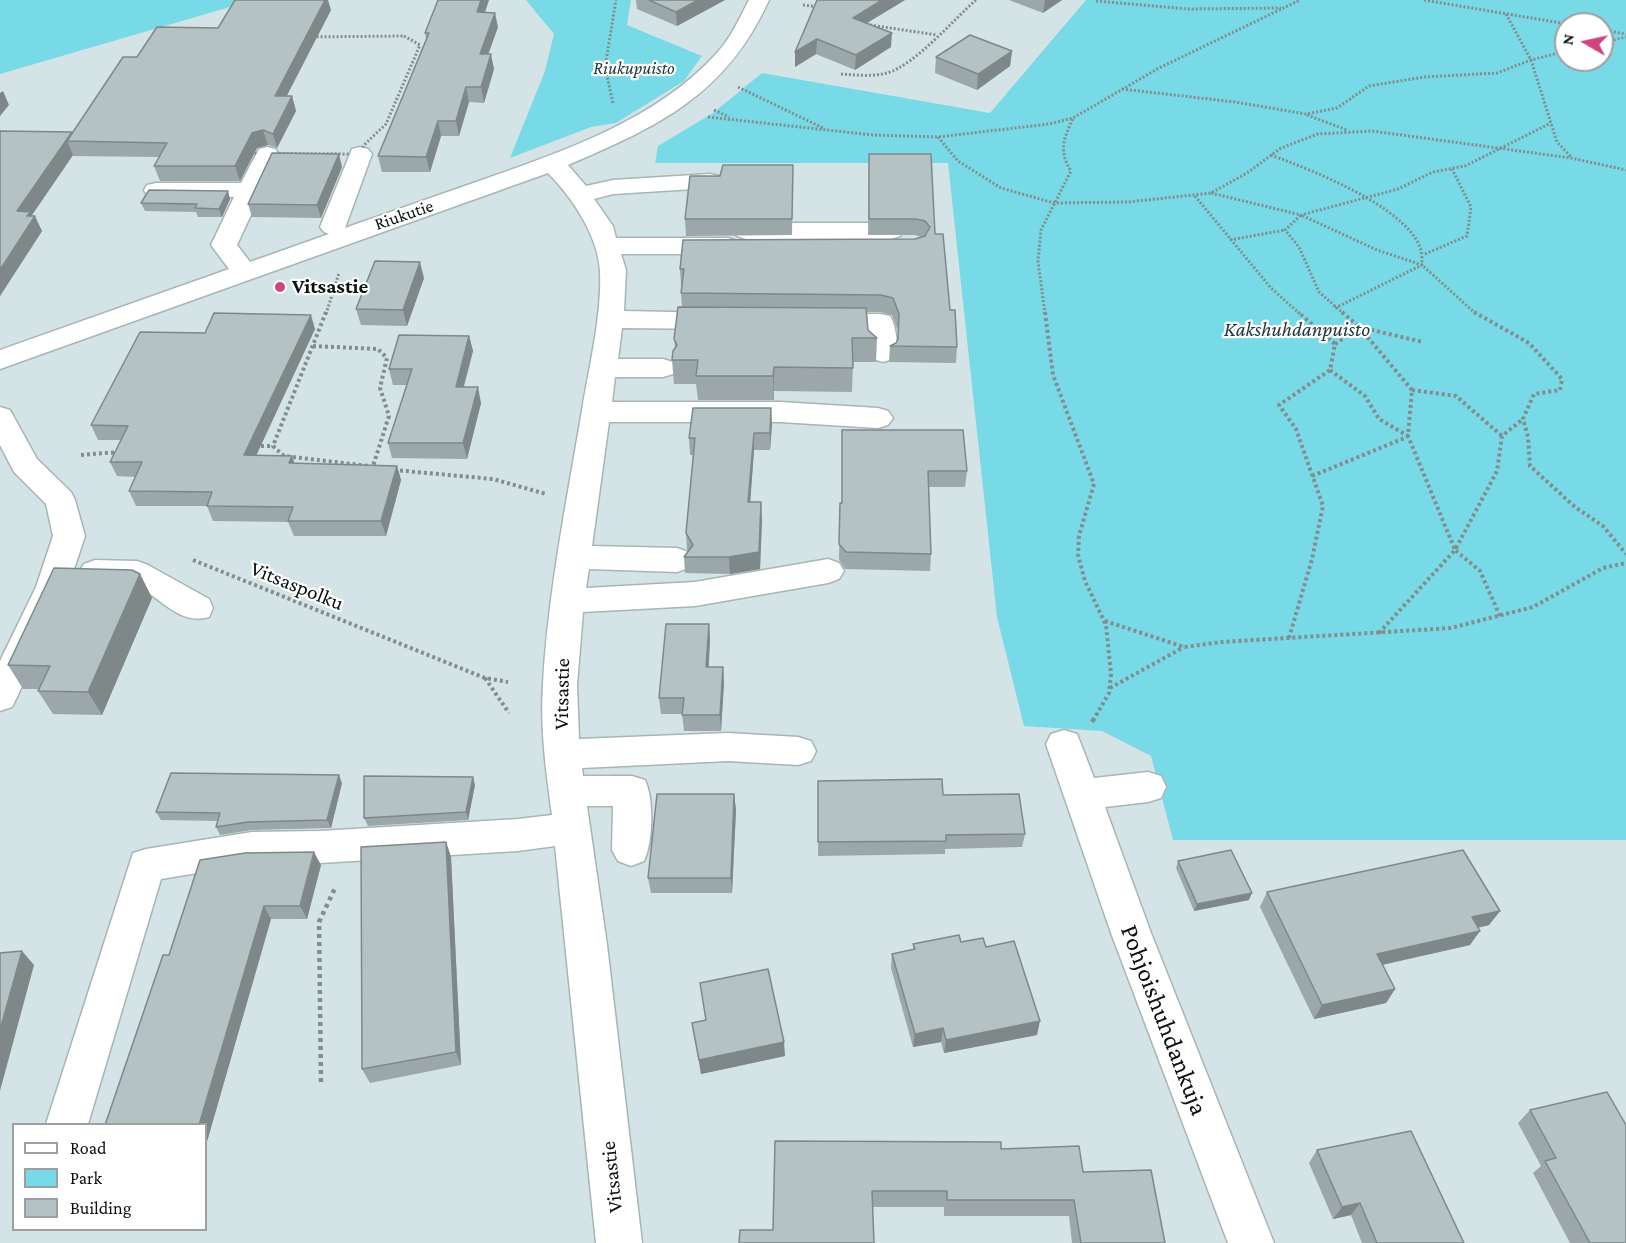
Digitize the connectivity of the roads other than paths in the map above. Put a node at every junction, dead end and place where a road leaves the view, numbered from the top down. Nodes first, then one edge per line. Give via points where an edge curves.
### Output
1 (759, 0) edge
2 (267, 154) road end
3 (360, 154) road end
4 (552, 163) junction
5 (710, 180) edge
6 (156, 190) edge
7 (250, 190) junction
8 (580, 195) junction
9 (333, 227) dead end
10 (891, 231) edge
11 (604, 236) junction
12 (914, 245) edge
13 (244, 272) junction
14 (610, 320) junction
15 (751, 321) edge
16 (798, 321) edge
17 (883, 353) dead end
18 (0, 360) edge
19 (602, 368) junction
20 (663, 368) dead end
21 (0, 417) edge
22 (594, 417) junction
23 (878, 418) dead end
24 (694, 423) edge
25 (574, 557) junction
26 (677, 560) dead end
27 (828, 571) dead end
28 (57, 572) junction
29 (568, 601) junction
30 (197, 608) dead end
31 (0, 697) edge
32 (1064, 744) road end
33 (798, 751) dead end
34 (562, 754) junction
35 (1148, 787) dead end
36 (566, 791) junction
37 (1082, 795) junction
38 (570, 828) junction
39 (631, 850) dead end
40 (68, 1123) edge
41 (619, 1243) edge
42 (1251, 1243) edge

1 - 4 street, Riukutie via 746,32 727,58 699,84 622,132
2 - 7 street
3 - 9 street
4 - 8 street, Vitsastie
4 - 13 street, Riukutie
5 - 8 street via 613,187
6 - 7 street
7 - 13 street via 224,245
8 - 11 street, Vitsastie
10 - 11 street via 666,231
11 - 12 street
11 - 14 street, Vitsastie via 613,270
13 - 18 street, Riukutie
14 - 15 street
14 - 19 street, Vitsastie
16 - 17 street via 880,322
19 - 20 street
19 - 22 street, Vitsastie
21 - 28 street via 25,465 60,500 69,536
22 - 23 street via 780,411
22 - 24 street
22 - 25 street, Vitsastie
25 - 26 street
25 - 29 street, Vitsastie
27 - 29 street via 695,594
28 - 30 street via 137,573
28 - 31 street
29 - 34 street, Vitsastie via 560,685
32 - 37 street, Pohjoishuhdankuja
33 - 34 street via 728,747
34 - 36 street, Vitsastie
35 - 37 street
36 - 38 street, Vitsastie
36 - 39 street via 632,792
37 - 42 street, Pohjoishuhdankuja
38 - 40 street via 518,835 252,848 146,865
38 - 41 street, Vitsastie

